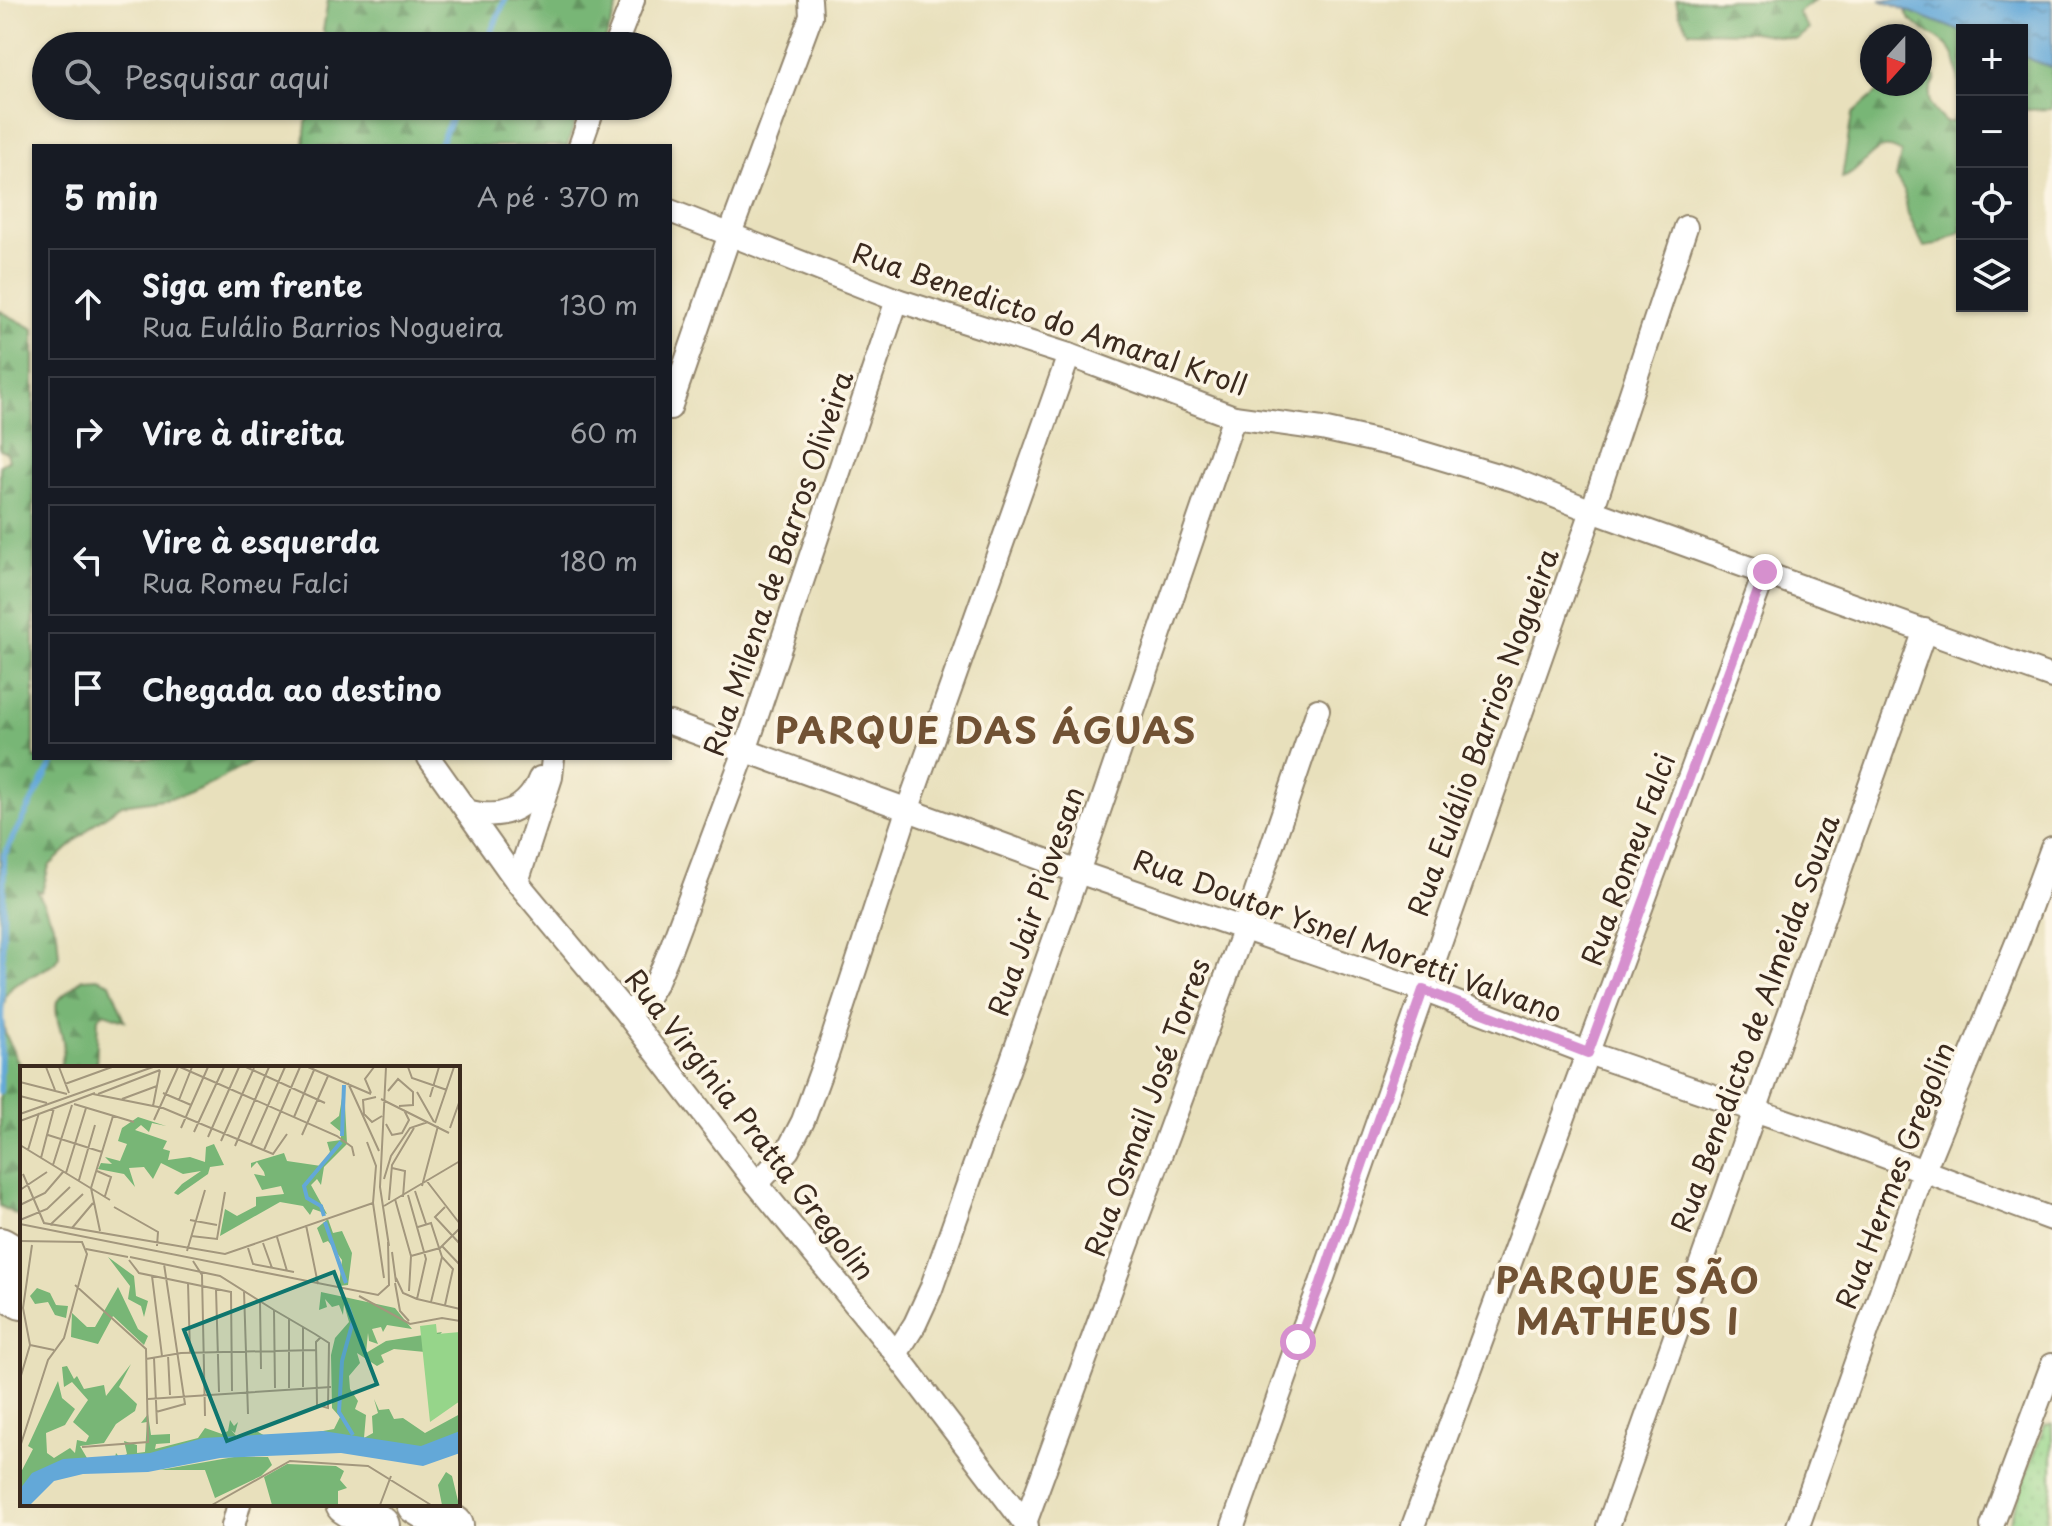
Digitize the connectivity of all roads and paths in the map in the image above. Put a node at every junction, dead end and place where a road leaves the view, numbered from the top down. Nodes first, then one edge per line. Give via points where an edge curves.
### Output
1 (633, 0) edge
2 (810, 0) edge
3 (620, 32) edge
4 (589, 120) edge
5 (581, 144) edge
6 (672, 212) edge
7 (1686, 227) dead end
8 (730, 234) junction
9 (897, 300) junction
10 (1069, 355) junction
11 (672, 402) edge
12 (1234, 417) junction
13 (1592, 511) junction
14 (1765, 572) junction
15 (1925, 630) junction
16 (2052, 677) edge
17 (1318, 710) dead end
18 (672, 724) edge
19 (745, 751) junction
20 (430, 760) edge
21 (549, 760) edge
22 (550, 760) edge
23 (908, 808) junction
24 (467, 811) junction
25 (2052, 848) edge
26 (1078, 872) junction
27 (517, 882) junction
28 (1244, 928) junction
29 (1423, 990) junction
30 (627, 1014) junction
31 (1588, 1053) junction
32 (1755, 1110) junction
33 (1924, 1170) junction
34 (757, 1184) junction
35 (2052, 1219) edge
36 (0, 1248) edge
37 (20, 1260) edge
38 (0, 1286) edge
39 (20, 1298) edge
40 (896, 1354) junction
41 (2052, 1365) edge
42 (238, 1506) edge
43 (349, 1506) edge
44 (420, 1506) edge
45 (1026, 1524) edge
46 (233, 1526) edge
47 (379, 1526) edge
48 (453, 1526) edge
49 (1233, 1526) edge
50 (1413, 1526) edge
51 (1608, 1526) edge
52 (1798, 1526) edge
53 (1992, 1526) edge

1 - 3 street
2 - 8 street via 811,16
4 - 5 street
6 - 8 street, Rua Benedicto do Amaral Kroll
7 - 13 street, Rua Eulálio Barrios Nogueira
8 - 9 street, Rua Benedicto do Amaral Kroll
8 - 11 street
9 - 10 street, Rua Benedicto do Amaral Kroll
9 - 19 street, Rua Milena de Barros Oliveira
10 - 12 street, Rua Benedicto do Amaral Kroll
10 - 23 street
12 - 13 street, Rua Benedicto do Amaral Kroll via 1403,447 1514,480
12 - 26 street, Rua Jair Piovesan
13 - 14 street, Rua Benedicto do Amaral Kroll
13 - 29 street, Rua Eulálio Barrios Nogueira
14 - 15 street, Rua Benedicto do Amaral Kroll
14 - 31 street, Rua Romeu Falci
15 - 16 street, Rua Benedicto do Amaral Kroll
15 - 32 street, Rua Benedicto de Almeida Souza
17 - 28 street, Rua Osmail José Torres
18 - 19 street, Rua Doutor Ysnel Moretti Valvano
19 - 23 street, Rua Doutor Ysnel Moretti Valvano
19 - 30 street, Rua Milena de Barros Oliveira via 657,981
20 - 24 street, Rua Virgínia Pratta Gregolin
21 - 24 street via 535,791 515,811
22 - 27 street via 551,777
23 - 26 street, Rua Doutor Ysnel Moretti Valvano
23 - 34 street via 803,1121 788,1150
24 - 27 street, Rua Virgínia Pratta Gregolin
25 - 33 street, Rua Hermes Gregolin
26 - 28 street, Rua Doutor Ysnel Moretti Valvano
26 - 40 street, Rua Jair Piovesan via 931,1289
27 - 30 street, Rua Virgínia Pratta Gregolin
28 - 29 street, Rua Doutor Ysnel Moretti Valvano
28 - 45 street, Rua Osmail José Torres
29 - 31 street, Rua Doutor Ysnel Moretti Valvano
29 - 49 street, Rua Eulálio Barrios Nogueira
30 - 34 street, Rua Virgínia Pratta Gregolin
31 - 32 street, Rua Doutor Ysnel Moretti Valvano
31 - 50 street, Rua Romeu Falci
32 - 33 street, Rua Doutor Ysnel Moretti Valvano
32 - 51 street, Rua Benedicto de Almeida Souza
33 - 35 street, Rua Doutor Ysnel Moretti Valvano
33 - 52 street, Rua Hermes Gregolin
34 - 40 street, Rua Virgínia Pratta Gregolin
36 - 37 highway
38 - 39 highway
40 - 45 street, Rua Virgínia Pratta Gregolin
41 - 53 street
42 - 46 street
43 - 47 highway
44 - 48 highway

